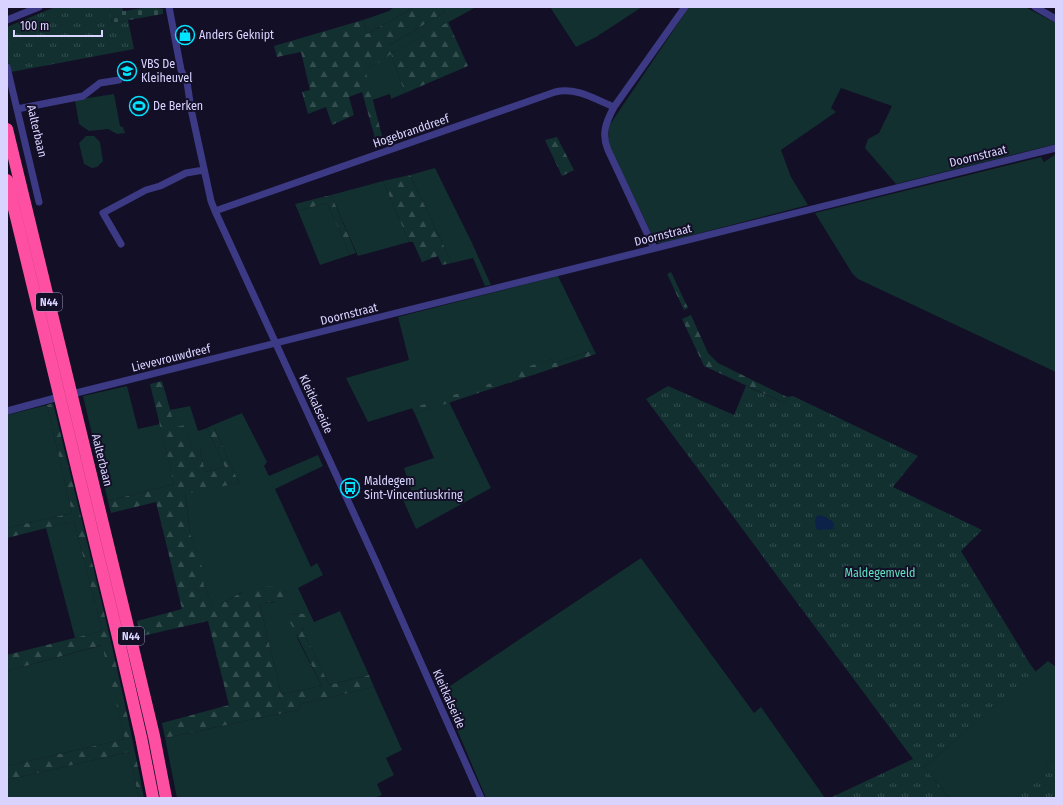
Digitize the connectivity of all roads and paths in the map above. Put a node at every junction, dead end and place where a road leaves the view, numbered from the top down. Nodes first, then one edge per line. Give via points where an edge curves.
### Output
1 (39, 7) edge
2 (169, 7) edge
3 (685, 7) edge
4 (1035, 7) edge
5 (1056, 19) edge
6 (7, 20) edge
7 (7, 67) edge
8 (119, 80) dead end
9 (614, 108) junction
10 (17, 109) junction
11 (7, 129) edge
12 (1056, 148) edge
13 (204, 170) junction
14 (7, 180) edge
15 (39, 202) dead end
16 (215, 211) junction
17 (121, 244) dead end
18 (654, 248) junction
19 (276, 343) junction
20 (72, 394) junction
21 (60, 397) junction
22 (7, 411) edge
23 (154, 798) edge
24 (166, 798) edge
25 (481, 798) edge

1 - 6 street
2 - 13 street, Kleitkalseide
3 - 9 street
4 - 5 street
7 - 10 street, Aalterbaan
8 - 10 street via 100,83 83,96
9 - 16 street, Hogebranddreef via 577,91 555,92
9 - 18 street via 605,127 605,144
10 - 15 street, Aalterbaan
11 - 20 highway, Aalterbaan / N44
12 - 18 street, Doornstraat
13 - 16 street, Kleitkalseide
13 - 17 street via 186,173 146,190 103,214
14 - 21 highway, N44
16 - 19 street, Kleitkalseide
18 - 19 street, Doornstraat
19 - 20 street, Lievevrouwdreef
19 - 25 street, Kleitkalseide
20 - 24 highway, Aalterbaan / N44 via 154,736
21 - 22 street
21 - 23 highway, N44 via 121,648

